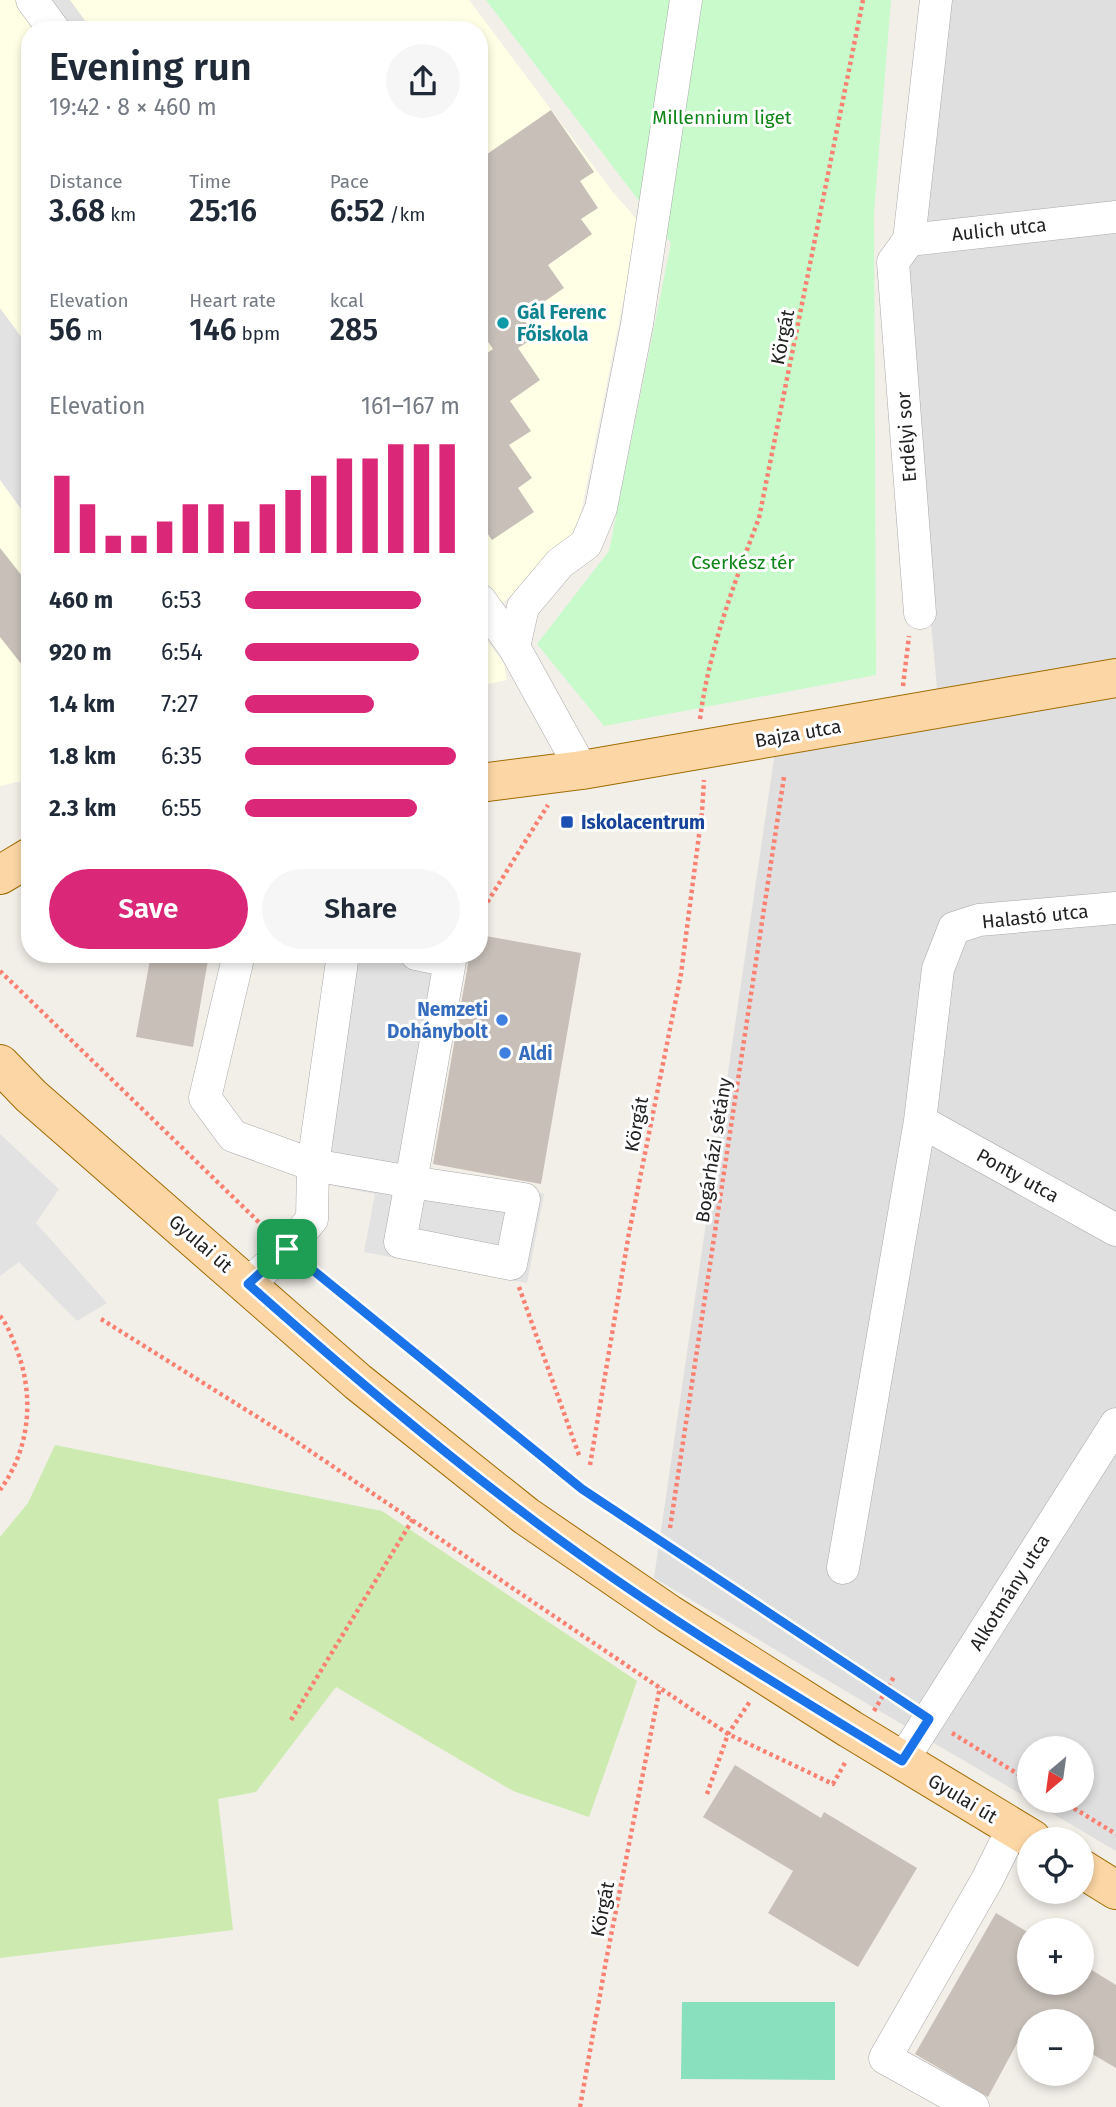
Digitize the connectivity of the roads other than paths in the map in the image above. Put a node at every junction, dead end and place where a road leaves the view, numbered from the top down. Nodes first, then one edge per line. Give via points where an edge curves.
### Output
1 (32, 0) edge
2 (686, 0) edge
3 (936, 0) edge
4 (47, 21) edge
5 (1116, 217) edge
6 (901, 251) junction
7 (488, 611) edge
8 (919, 613) road end
9 (514, 647) junction
10 (1116, 678) edge
11 (576, 771) junction
12 (488, 782) edge
13 (0, 852) edge
14 (21, 853) edge
15 (21, 856) edge
16 (0, 859) edge
17 (21, 860) edge
18 (0, 875) edge
19 (1116, 908) edge
20 (237, 963) edge
21 (342, 963) edge
22 (450, 963) edge
23 (0, 1064) edge
24 (920, 1121) junction
25 (313, 1165) junction
26 (411, 1182) junction
27 (1116, 1230) edge
28 (248, 1284) junction
29 (1116, 1424) edge
30 (843, 1568) dead end
31 (902, 1761) junction
32 (1017, 1830) edge
33 (1017, 1842) edge
34 (1094, 1876) edge
35 (1116, 1890) edge
36 (973, 2107) edge

1 - 4 street
2 - 9 street via 637,324 601,508 586,544 560,563 523,607
3 - 6 street, Erdélyi sor
5 - 6 street, Aulich utca
6 - 8 street, Erdélyi sor
7 - 9 street
9 - 11 street
10 - 11 main road, Bajza utca
11 - 12 main road, Bajza utca
13 - 14 main road
15 - 16 main road
17 - 18 main road
19 - 24 street, Halastó utca via 979,920 954,928 938,969
20 - 25 street via 205,1098 233,1136
21 - 25 street
22 - 26 street
23 - 28 main road, Gyulai út
24 - 27 street, Ponty utca
24 - 30 street
25 - 26 street
25 - 28 street via 312,1219
26 - 26 street via 400,1242 511,1264 524,1199
28 - 31 main road, Gyulai út via 358,1382 526,1516 669,1614
29 - 31 street, Alkotmány utca
31 - 32 main road, Gyulai út
33 - 36 street via 987,1880 885,2058
34 - 35 main road

